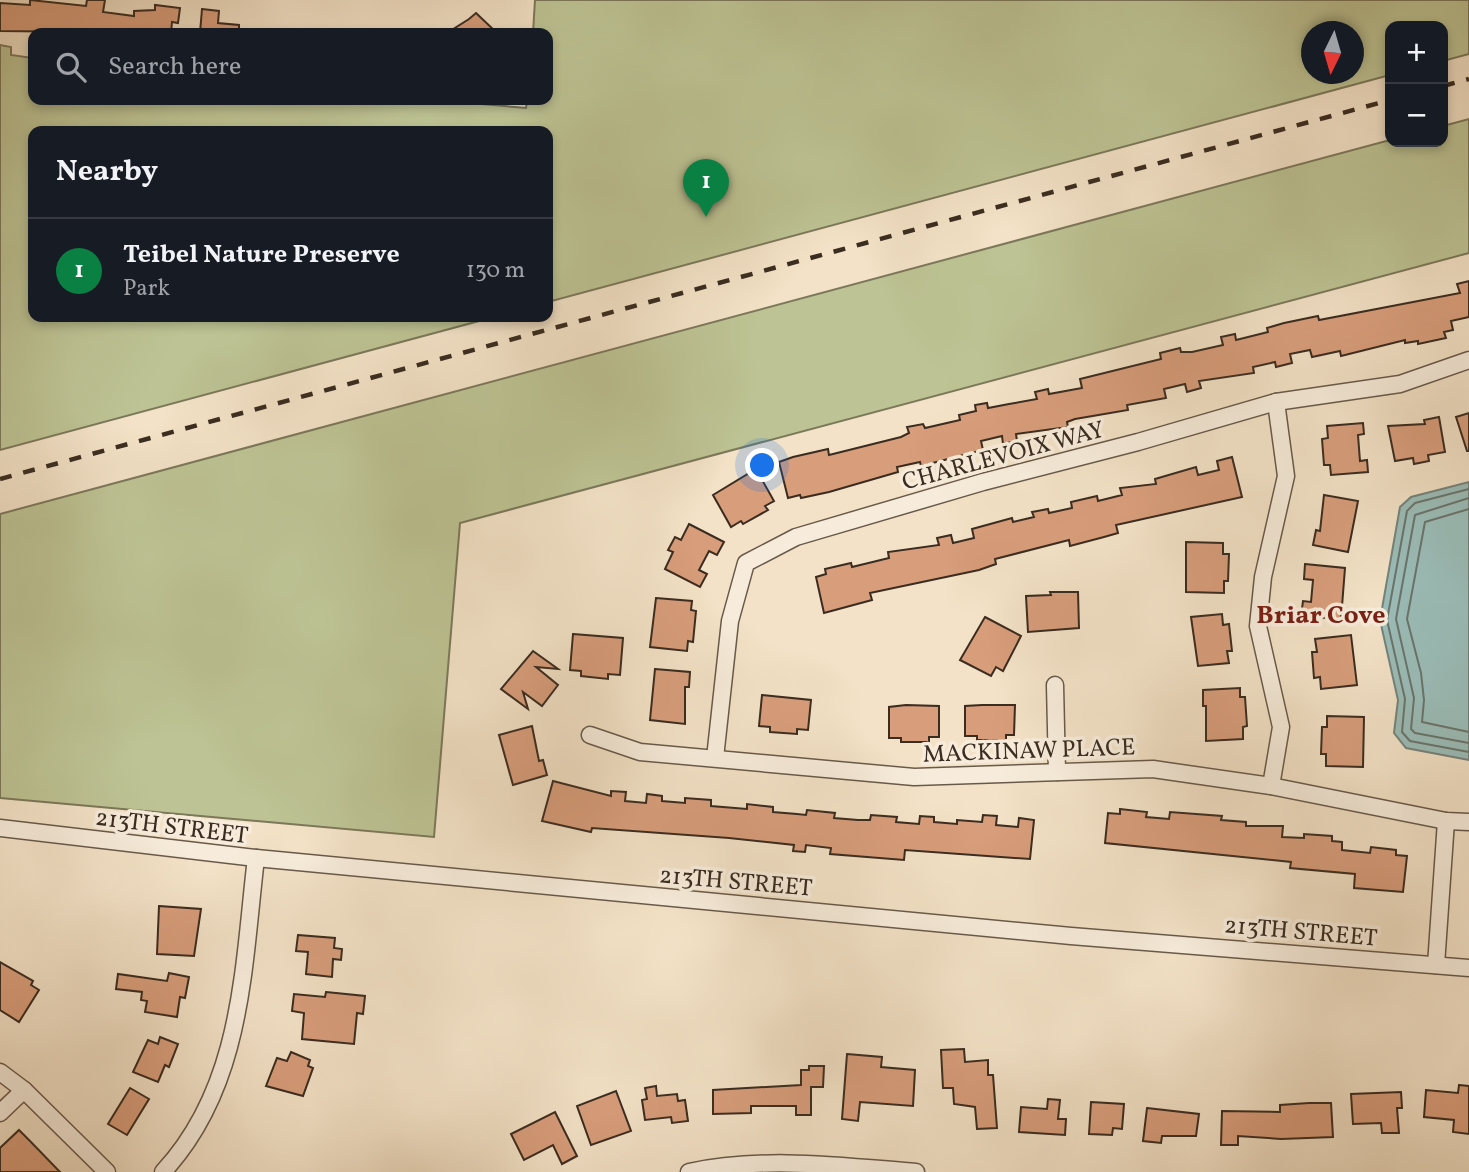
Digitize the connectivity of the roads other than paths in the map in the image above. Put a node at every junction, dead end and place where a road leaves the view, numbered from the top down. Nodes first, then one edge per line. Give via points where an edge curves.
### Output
1 (1469, 360) edge
2 (1276, 402) junction
3 (1055, 685) dead end
4 (590, 735) dead end
5 (715, 758) junction
6 (1057, 772) junction
7 (1271, 786) junction
8 (1446, 821) junction
9 (1469, 822) edge
10 (0, 828) edge
11 (256, 858) junction
12 (1436, 965) junction
13 (1469, 968) edge
14 (0, 1072) edge
15 (24, 1090) junction
16 (0, 1113) edge
17 (107, 1172) edge
18 (163, 1172) edge
19 (689, 1172) edge
20 (916, 1172) edge

1 - 2 street, CHARLEVOIX WAY via 1400,384
2 - 5 street, CHARLEVOIX WAY via 796,537 746,563 730,621
2 - 7 street via 1286,475 1263,577 1258,626 1281,727
3 - 6 street
4 - 5 street, MACKINAW PLACE via 640,752
5 - 6 street, MACKINAW PLACE via 914,777
6 - 7 street, MACKINAW PLACE via 1153,769
7 - 8 street, MACKINAW PLACE
8 - 9 street, MACKINAW PLACE
8 - 12 street
10 - 11 street, 213TH STREET
11 - 12 street, 213TH STREET
11 - 18 street via 247,965 227,1057 193,1131
12 - 13 street, 213TH STREET
14 - 15 street
15 - 16 street
15 - 17 street
19 - 20 street via 719,1166 804,1163

